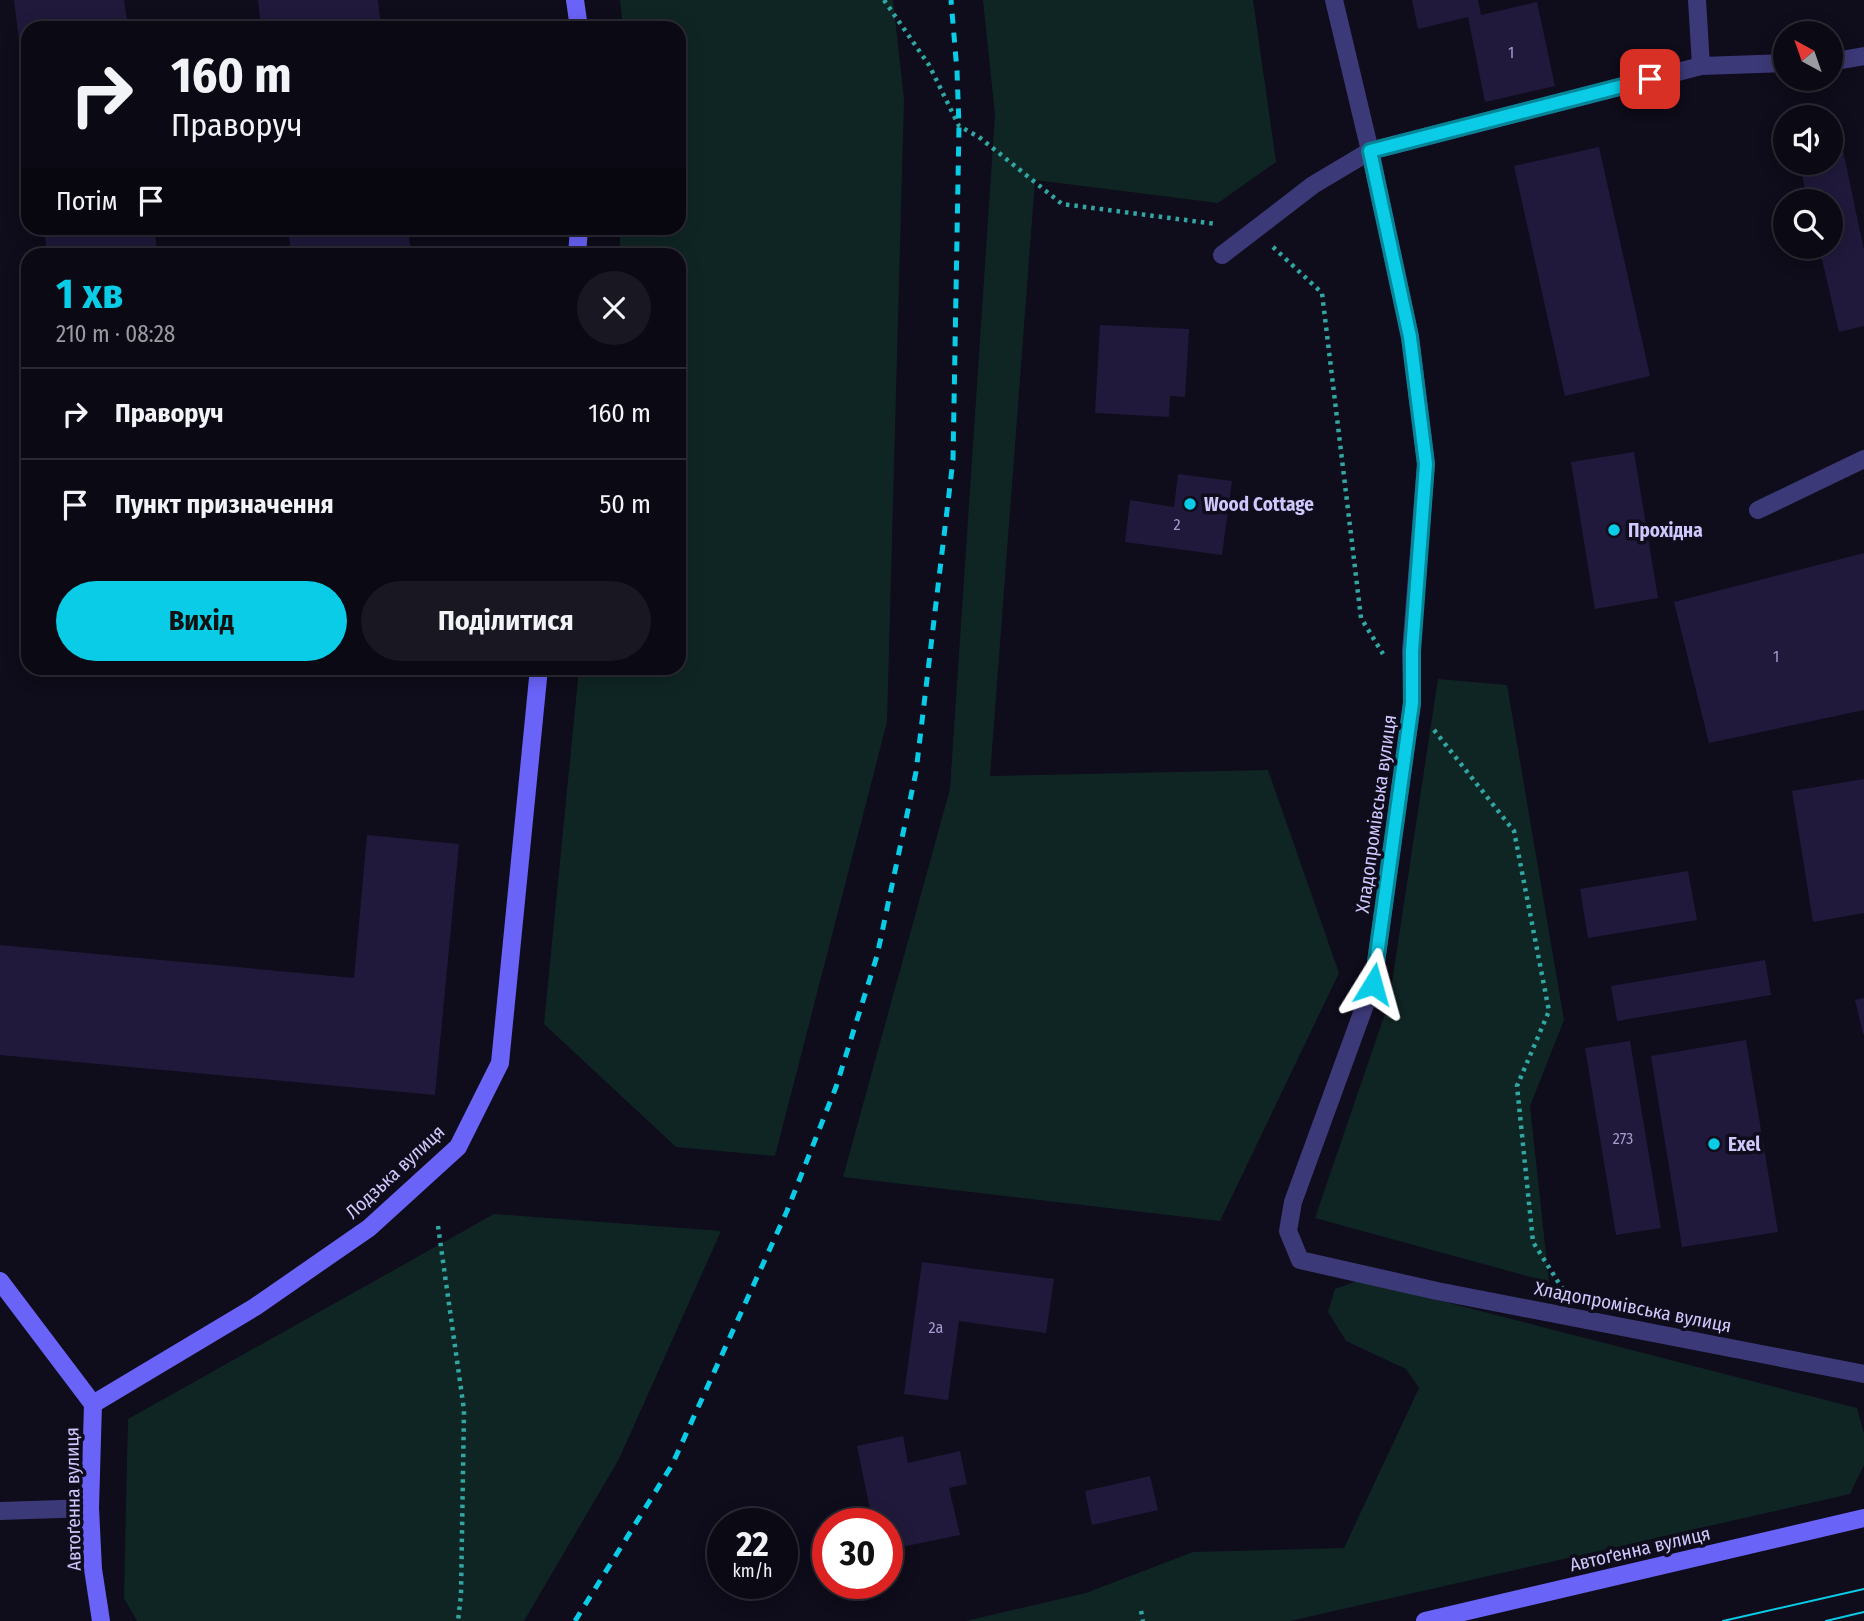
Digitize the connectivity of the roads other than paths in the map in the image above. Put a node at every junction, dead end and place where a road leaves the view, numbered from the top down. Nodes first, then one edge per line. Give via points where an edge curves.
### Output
1 (575, 0) edge
2 (1334, 0) edge
3 (1697, 0) edge
4 (578, 21) edge
5 (1864, 56) edge
6 (1843, 60) edge
7 (1773, 64) edge
8 (1701, 66) junction
9 (1370, 151) junction
10 (1222, 255) dead end
11 (1864, 458) edge
12 (1758, 510) dead end
13 (538, 675) edge
14 (0, 1280) edge
15 (1864, 1374) edge
16 (93, 1404) junction
17 (90, 1508) junction
18 (0, 1511) edge
19 (1864, 1518) edge
20 (101, 1621) edge
21 (1425, 1621) edge

1 - 4 street
2 - 9 street, Хладопромівська вулиця
3 - 8 street
5 - 6 street
7 - 8 street
8 - 9 street
9 - 10 street via 1312,185
9 - 15 street, Хладопромівська вулиця via 1410,337 1426,464 1412,703 1373,984 1293,1202 1288,1231 1300,1261
11 - 12 street
13 - 16 street, Лодзька вулиця via 500,1063 458,1147 369,1228 255,1307
14 - 16 street, Автоґенна вулиця
16 - 17 street, Автоґенна вулиця
17 - 18 street
17 - 20 street, Автоґенна вулиця
19 - 21 street, Автоґенна вулиця

